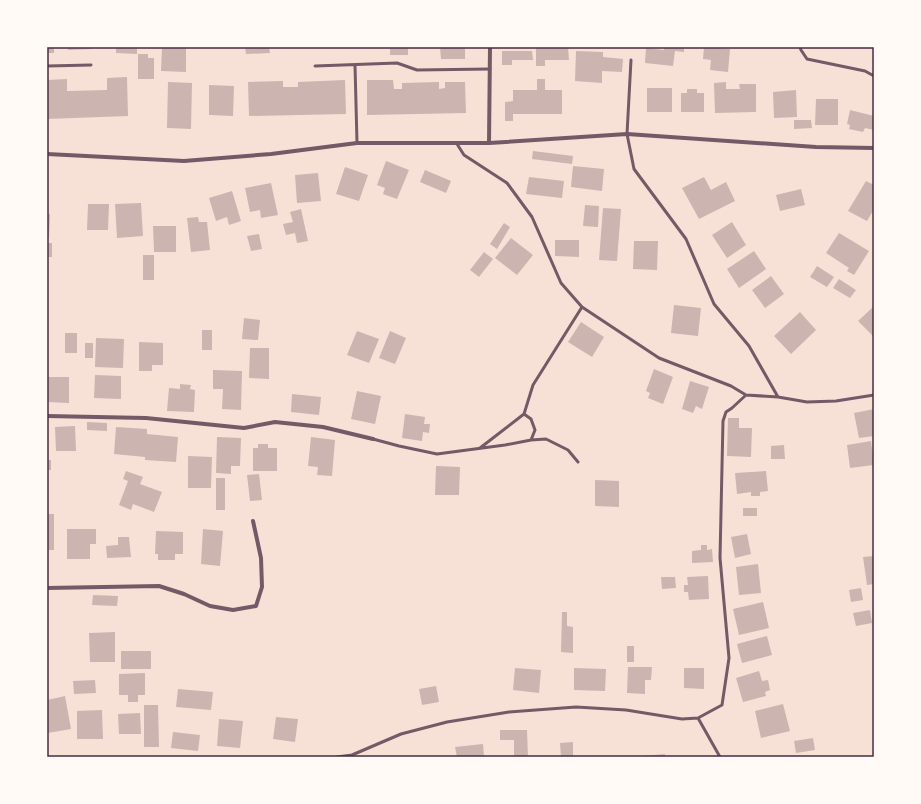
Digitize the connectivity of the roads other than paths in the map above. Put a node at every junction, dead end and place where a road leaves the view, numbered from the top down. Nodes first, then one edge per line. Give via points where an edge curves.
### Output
1 (490, 47) edge
2 (800, 47) edge
3 (631, 60) dead end
4 (91, 65) dead end
5 (355, 65) junction
6 (47, 66) edge
7 (315, 66) dead end
8 (490, 69) junction
9 (874, 76) edge
10 (627, 134) junction
11 (357, 143) junction
12 (489, 143) junction
13 (457, 144) junction
14 (874, 148) edge
15 (47, 154) edge
16 (582, 307) junction
17 (746, 395) junction
18 (874, 395) edge
19 (778, 397) junction
20 (524, 414) junction
21 (47, 416) edge
22 (373, 439) joint
23 (531, 440) junction
24 (480, 448) junction
25 (578, 462) dead end
26 (253, 521) dead end
27 (47, 588) edge
28 (698, 718) junction
29 (337, 757) edge
30 (720, 757) edge

1 - 8 street
2 - 9 lane via 807,59 865,70
3 - 10 lane
4 - 6 lane
5 - 7 lane
5 - 8 lane via 397,63 417,70
5 - 11 lane
8 - 12 street
10 - 12 street
10 - 14 street via 816,147
10 - 19 lane via 634,169 686,239 714,304 749,346
11 - 13 street
11 - 15 street via 271,154 184,161
12 - 13 street
13 - 16 lane via 464,155 507,183 532,217 561,283
16 - 17 lane via 659,358 731,386
16 - 20 lane via 533,385
17 - 19 lane
17 - 28 lane via 726,412 723,421 720,558 729,658 722,705
18 - 19 lane via 836,401 807,402
20 - 23 lane via 531,419 535,430
20 - 24 lane
21 - 22 street via 146,418 244,428 275,422 323,427
22 - 24 lane via 437,454
23 - 24 lane
23 - 25 lane via 546,438 568,450
26 - 27 street via 261,558 262,587 256,606 233,610 210,606 159,586
28 - 29 lane via 682,719 626,710 576,707 509,712 447,722 401,734 352,755
28 - 30 lane

